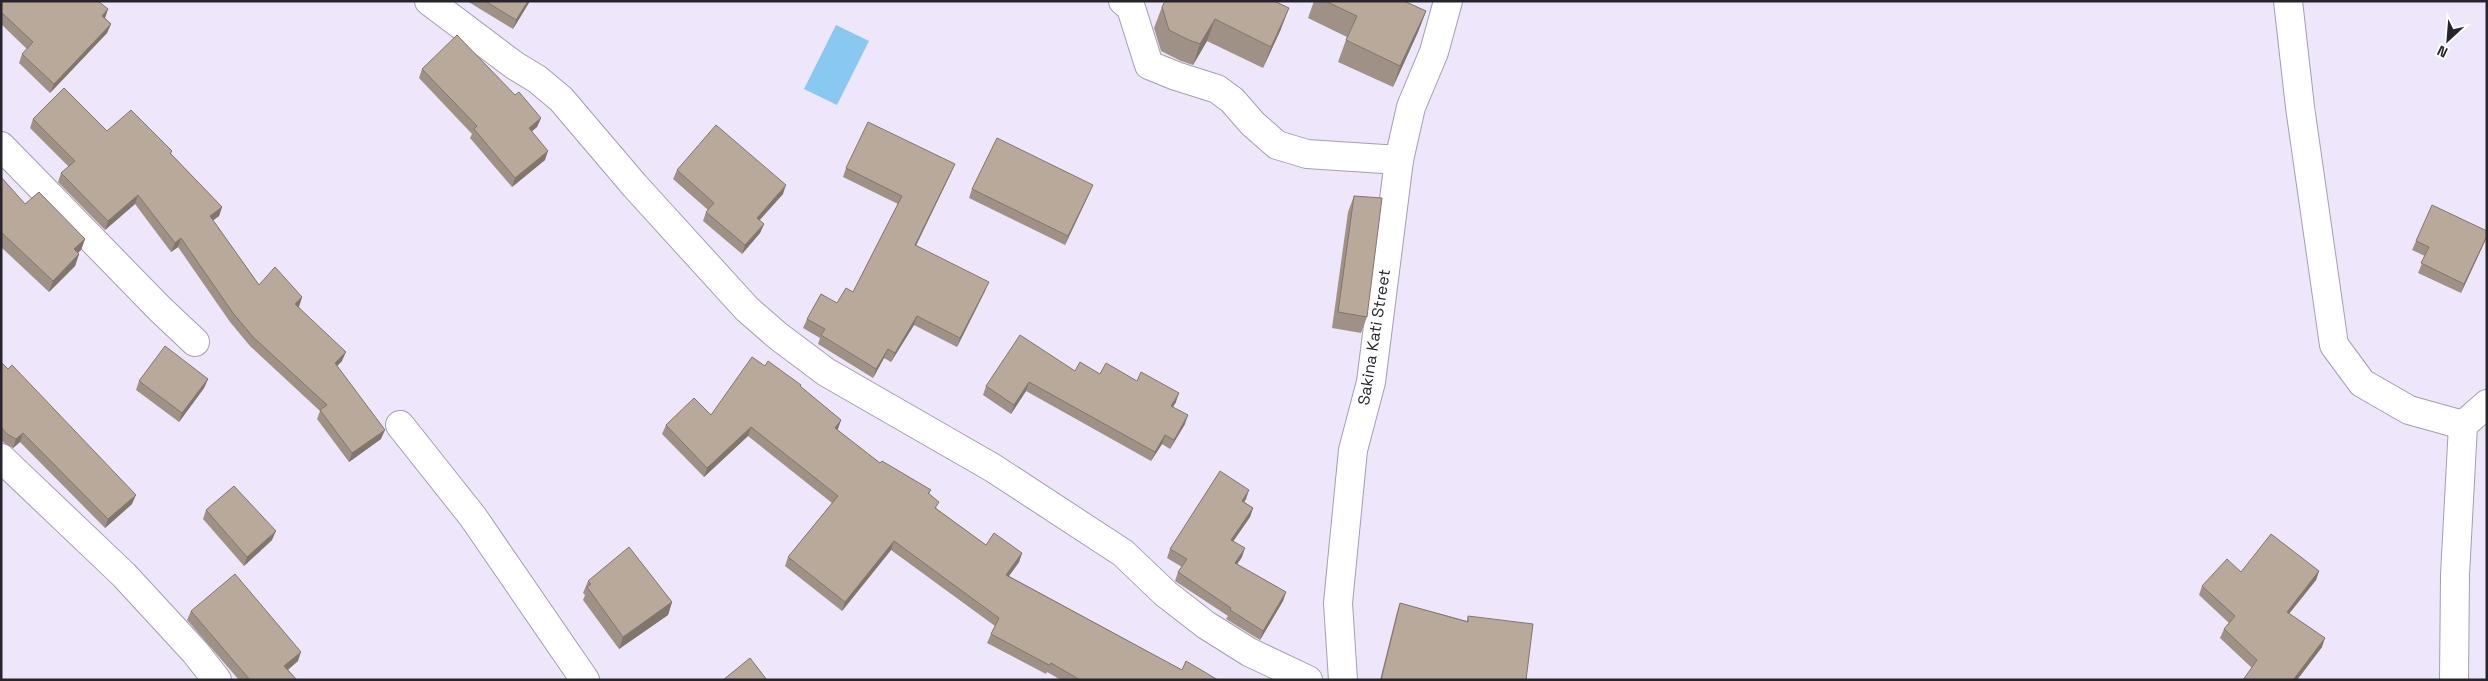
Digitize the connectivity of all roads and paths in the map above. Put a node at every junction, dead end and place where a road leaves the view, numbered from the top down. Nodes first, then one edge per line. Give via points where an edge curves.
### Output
1 (429, 1) edge
2 (1124, 1) edge
3 (1448, 1) edge
4 (2288, 1) edge
5 (1, 146) edge
6 (1398, 160) junction
7 (195, 342) dead end
8 (2487, 404) edge
9 (400, 425) dead end
10 (2463, 425) junction
11 (1, 458) edge
12 (218, 680) edge
13 (585, 680) edge
14 (1308, 680) edge
15 (1343, 680) edge
16 (2454, 680) edge

1 - 14 street via 561,99 747,309 778,336 826,372 993,468 1123,553 1166,594 1206,625 1249,652
2 - 6 street via 1131,8 1150,65 1217,89 1277,145 1307,154
3 - 6 street, Sakina Kati Street via 1434,52 1411,107
4 - 10 street via 2334,345 2362,384 2409,410
5 - 7 street
6 - 15 street, Sakina Kati Street via 1371,382 1353,450 1345,519 1338,603
8 - 10 street
9 - 13 street via 473,517
10 - 16 street via 2455,557
11 - 12 street via 124,574

